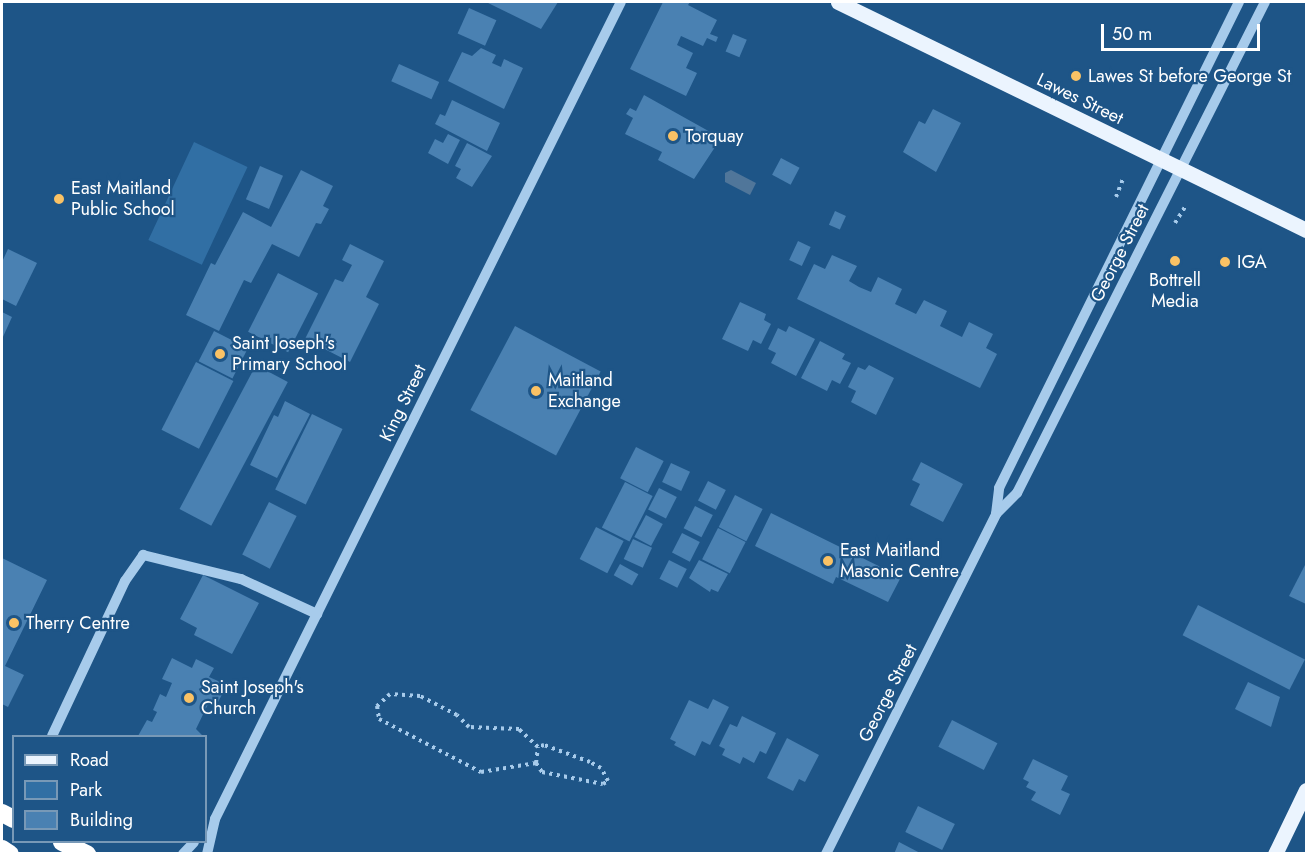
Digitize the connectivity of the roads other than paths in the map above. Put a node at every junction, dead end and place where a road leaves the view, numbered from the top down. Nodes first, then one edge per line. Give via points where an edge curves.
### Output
1 (621, 2) edge
2 (838, 2) edge
3 (1239, 2) edge
4 (1265, 2) edge
5 (1161, 159) junction
6 (1181, 169) junction
7 (1306, 230) edge
8 (996, 514) junction
9 (317, 615) junction
10 (52, 735) edge
11 (1306, 790) edge
12 (215, 819) junction
13 (207, 828) edge
14 (64, 843) edge
15 (2, 849) edge
16 (10, 854) edge
17 (87, 854) edge
18 (207, 854) edge
19 (826, 854) edge
20 (1275, 854) edge

1 - 9 street, King Street
2 - 5 main road, Lawes Street
3 - 5 street, George Street
4 - 6 street, George Street
5 - 6 main road, Lawes Street
5 - 8 street, George Street via 999,488
6 - 7 main road, Lawes Street
6 - 8 street, George Street via 1017,493
8 - 19 street, George Street
9 - 10 street via 241,579 143,555 124,580
9 - 12 street, King Street
11 - 20 main road
12 - 13 street, King Street
12 - 18 street, King Street
14 - 17 highway
15 - 16 highway

